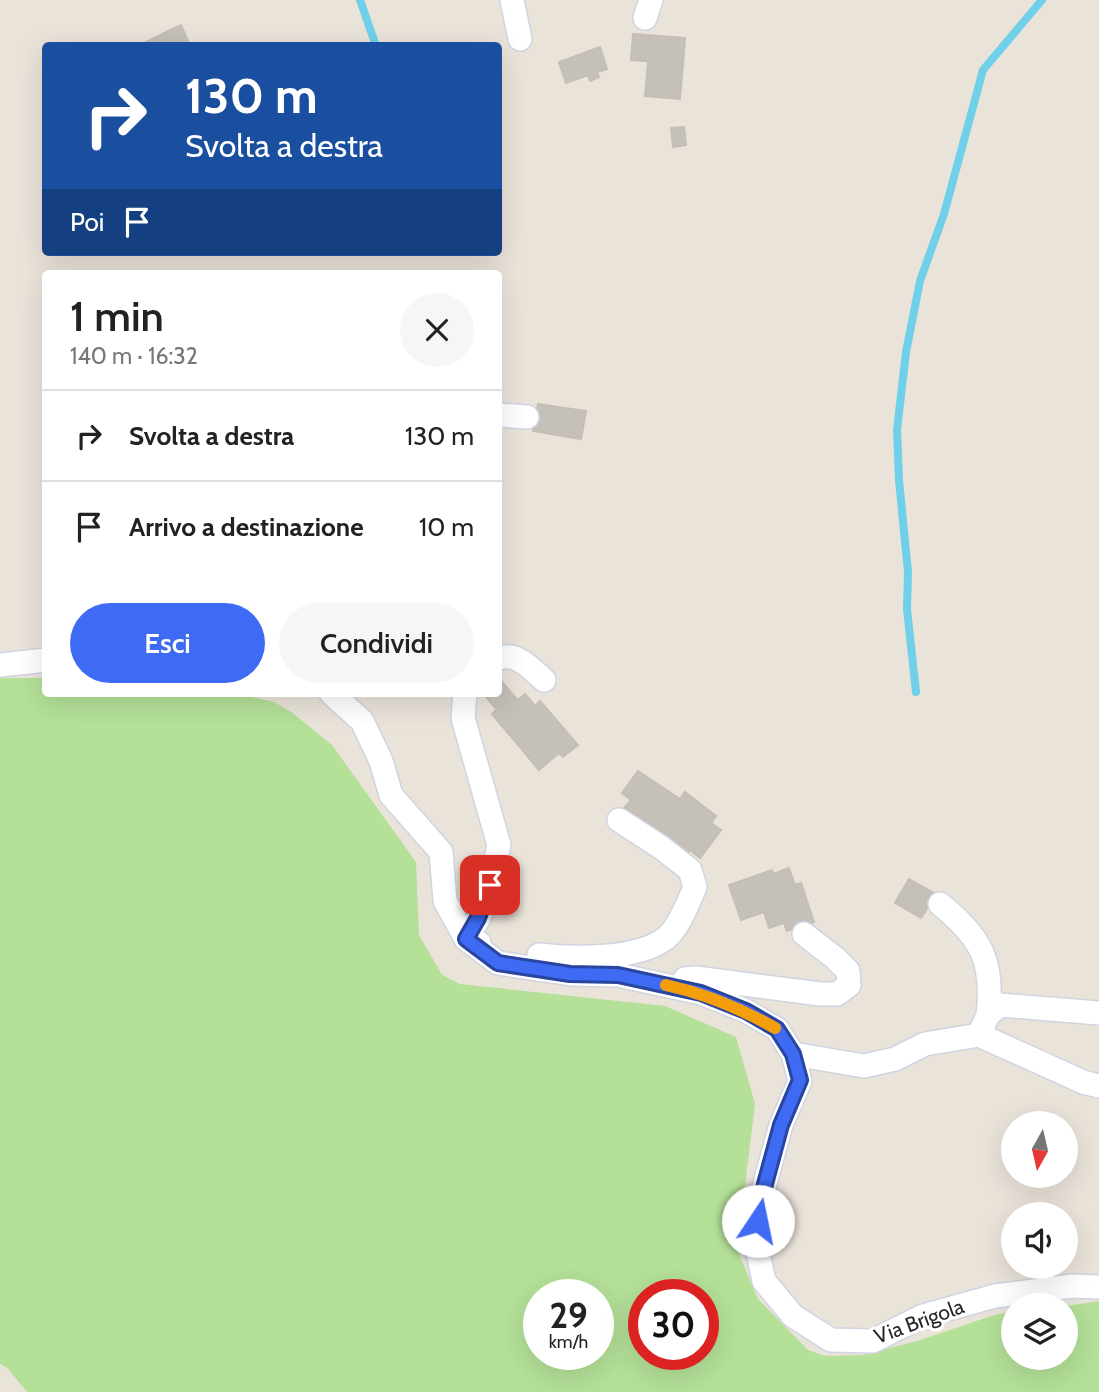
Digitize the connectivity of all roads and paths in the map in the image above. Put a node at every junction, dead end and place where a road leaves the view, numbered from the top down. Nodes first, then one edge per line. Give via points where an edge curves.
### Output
1 (512, 0) edge
2 (520, 39) dead end
3 (502, 415) edge
4 (527, 417) dead end
5 (502, 657) edge
6 (42, 660) edge
7 (0, 665) edge
8 (544, 680) dead end
9 (465, 697) edge
10 (348, 701) edge
11 (619, 820) dead end
12 (940, 904) dead end
13 (804, 934) dead end
14 (466, 939) junction
15 (654, 983) junction
16 (1099, 1013) edge
17 (984, 1025) junction
18 (793, 1054) junction
19 (1099, 1086) edge
20 (1099, 1287) edge

1 - 2 street
3 - 4 street
5 - 8 street via 523,661
6 - 7 street
9 - 14 street via 463,718 499,845 486,896
10 - 14 street via 381,761 391,795 441,852 445,901
11 - 14 street via 690,870 695,887 668,937 647,949 564,958 502,951
12 - 17 street via 982,951 990,971
13 - 15 street via 848,971 849,985 837,993 820,994 696,978
14 - 15 street via 498,963
15 - 18 street via 701,993 746,1011 777,1029
16 - 17 street via 1000,1005
17 - 18 street via 864,1066
17 - 19 street via 1083,1082
18 - 20 street, Via Brigola via 800,1080 781,1125 755,1239 764,1281 793,1316 831,1340 873,1341 923,1316 995,1296

